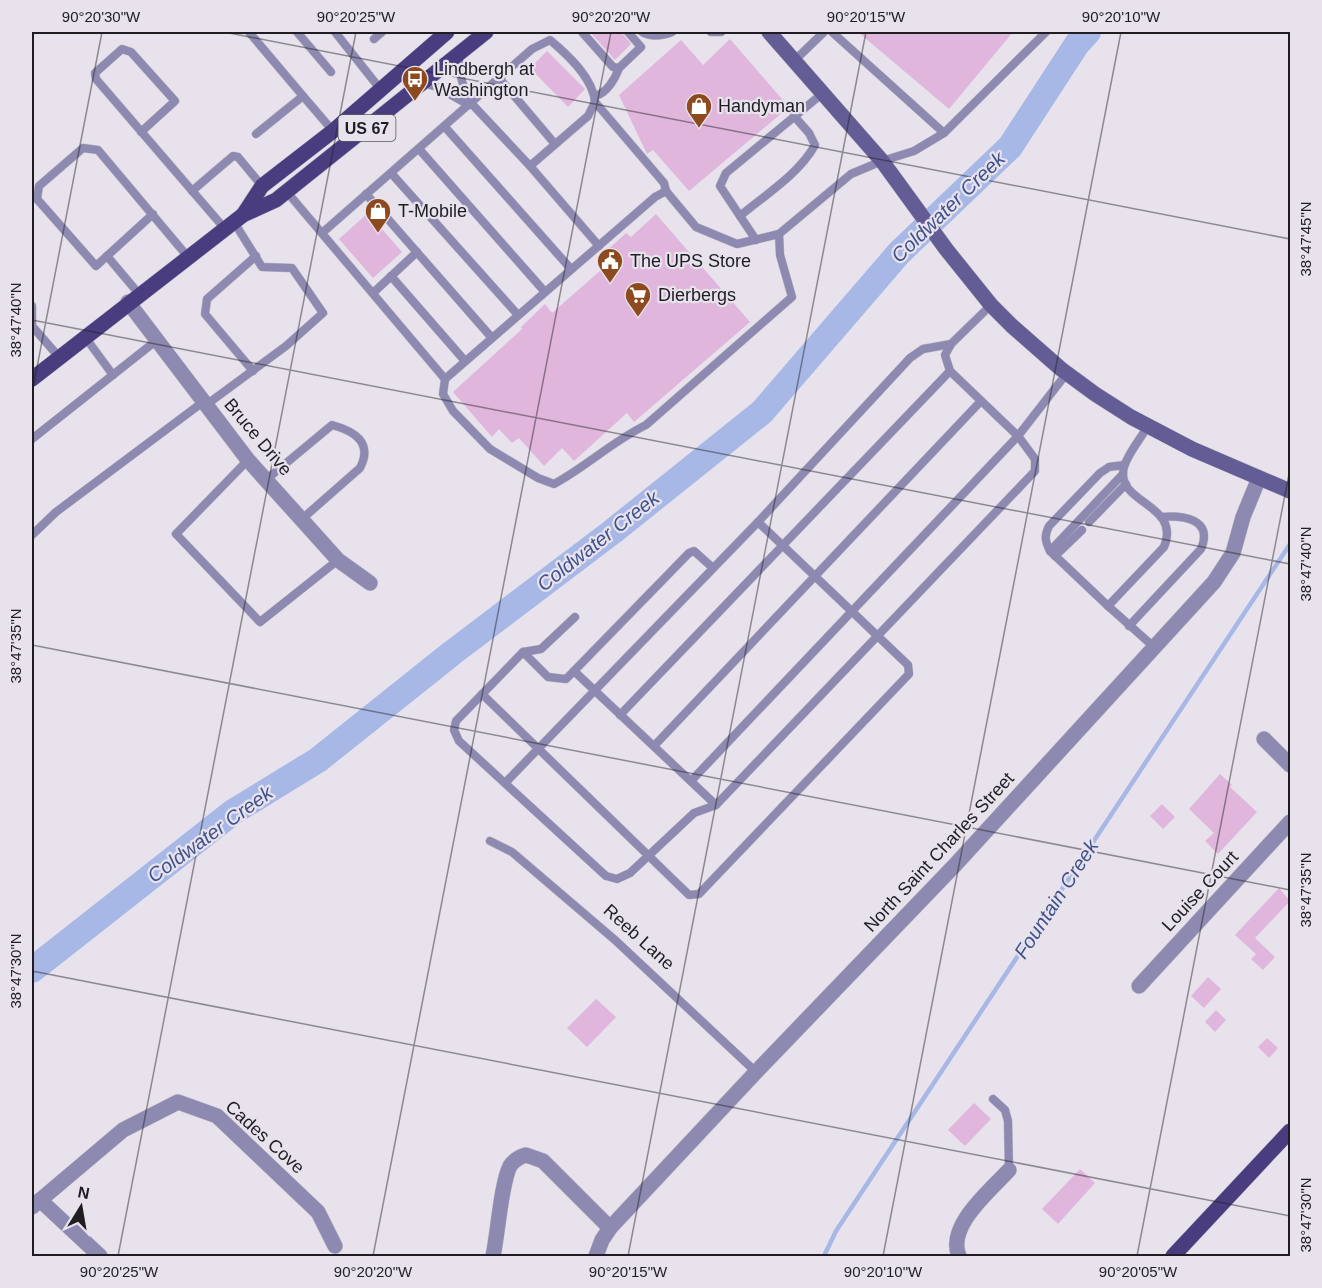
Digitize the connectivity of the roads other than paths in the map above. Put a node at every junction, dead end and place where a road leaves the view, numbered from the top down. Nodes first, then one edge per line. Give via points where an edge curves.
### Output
1 (249, 32) edge
2 (297, 32) edge
3 (335, 32) edge
4 (382, 32) edge
5 (447, 32) edge
6 (486, 32) edge
7 (582, 32) edge
8 (628, 32) edge
9 (642, 32) edge
10 (672, 32) edge
11 (711, 32) edge
12 (721, 32) edge
13 (769, 32) edge
14 (824, 32) edge
15 (832, 32) edge
16 (1046, 32) edge
17 (374, 39) dead end
18 (459, 54) junction
19 (795, 60) junction
20 (619, 68) junction
21 (332, 72) dead end
22 (500, 79) junction
23 (423, 83) junction
24 (381, 90) junction
25 (823, 93) junction
26 (303, 96) junction
27 (595, 99) junction
28 (470, 104) junction
29 (794, 116) junction
30 (445, 127) junction
31 (333, 131) junction
32 (141, 132) junction
33 (944, 133) junction
34 (256, 135) dead end
35 (555, 144) junction
36 (418, 149) junction
37 (882, 161) junction
38 (530, 166) junction
39 (391, 173) junction
40 (262, 186) junction
41 (192, 191) junction
42 (666, 191) junction
43 (287, 192) junction
44 (366, 194) junction
45 (153, 214) junction
46 (740, 216) junction
47 (234, 222) junction
48 (322, 233) junction
49 (779, 234) junction
50 (756, 240) junction
51 (598, 246) junction
52 (417, 252) junction
53 (107, 256) junction
54 (188, 256) junction
55 (256, 256) junction
56 (572, 269) junction
57 (391, 276) junction
58 (545, 292) junction
59 (373, 293) junction
60 (134, 298) junction
61 (991, 305) junction
62 (32, 306) edge
63 (518, 315) junction
64 (32, 316) edge
65 (85, 337) junction
66 (492, 338) junction
67 (157, 340) junction
68 (951, 344) junction
69 (59, 357) junction
70 (465, 361) junction
71 (253, 371) junction
72 (950, 371) junction
73 (1067, 373) junction
74 (112, 375) junction
75 (32, 379) edge
76 (445, 379) junction
77 (981, 401) junction
78 (205, 403) junction
79 (1148, 426) junction
80 (1018, 436) junction
81 (32, 438) edge
82 (248, 460) junction
83 (1124, 465) junction
84 (1123, 474) junction
85 (1259, 478) junction
86 (267, 479) junction
87 (1126, 484) junction
88 (1290, 491) edge
89 (1161, 517) junction
90 (302, 519) junction
91 (758, 522) junction
92 (1089, 522) dead end
93 (1082, 530) dead end
94 (32, 536) edge
95 (783, 545) junction
96 (1052, 553) junction
97 (338, 560) junction
98 (713, 568) junction
99 (815, 576) junction
100 (370, 584) dead end
101 (1108, 606) junction
102 (851, 610) junction
103 (575, 617) dead end
104 (1130, 626) junction
105 (878, 636) junction
106 (1154, 647) junction
107 (523, 652) junction
108 (574, 671) junction
109 (594, 691) junction
110 (482, 694) junction
111 (620, 715) junction
112 (1264, 739) dead end
113 (654, 746) junction
114 (538, 748) junction
115 (1290, 765) edge
116 (691, 781) junction
117 (505, 783) junction
118 (716, 805) junction
119 (1290, 822) edge
120 (489, 841) dead end
121 (649, 855) junction
122 (1139, 986) dead end
123 (756, 1072) junction
124 (993, 1099) dead end
125 (1290, 1131) edge
126 (1010, 1170) joint
127 (36, 1204) edge
128 (610, 1228) junction
129 (335, 1246) dead end
130 (99, 1257) edge
131 (493, 1257) edge
132 (596, 1257) edge
133 (959, 1257) edge
134 (1173, 1257) edge

1 - 26 lane
2 - 21 lane
3 - 24 lane
4 - 17 lane
5 - 24 main road, US 67
6 - 18 main road, US 67
7 - 20 lane via 613,67
8 - 20 lane via 641,47
9 - 10 lane via 655,36
11 - 12 lane
13 - 19 main road
14 - 19 lane
15 - 33 lane
16 - 33 lane
18 - 23 main road, US 67
18 - 28 lane via 460,74
19 - 25 main road
20 - 27 lane via 612,82
22 - 27 lane via 532,49 550,40 564,51 594,90
22 - 28 lane
22 - 35 lane
23 - 28 lane
23 - 43 main road, US 67
24 - 31 main road, US 67
25 - 29 lane
25 - 37 main road
26 - 31 lane
26 - 34 lane
27 - 35 lane via 588,116
27 - 42 lane via 664,183
28 - 30 lane
28 - 38 lane
29 - 46 lane via 726,173 720,186
29 - 46 lane via 814,145 809,156
30 - 36 lane
30 - 56 lane
31 - 40 main road, US 67
32 - 32 lane via 96,79 95,73 122,49 131,52 175,101
32 - 41 lane
33 - 37 lane via 914,151
35 - 38 lane
36 - 39 lane
36 - 58 lane
37 - 49 lane via 851,174
37 - 61 main road
38 - 51 lane
39 - 44 lane
39 - 63 lane
40 - 41 lane via 233,156
40 - 47 main road, US 67
41 - 47 lane
42 - 50 lane via 696,227 737,244
42 - 51 lane
43 - 47 main road, US 67
43 - 48 lane
44 - 48 lane
44 - 52 lane
45 - 53 lane
45 - 53 lane via 98,150 83,148 39,186 37,199 96,266
45 - 54 lane
46 - 50 lane
47 - 54 main road, US 67
47 - 55 lane
48 - 59 lane
49 - 50 lane
49 - 76 lane via 780,255 792,297 646,424 554,484 490,449 453,411 443,394
51 - 56 lane
52 - 57 lane
52 - 66 lane
53 - 60 lane
54 - 60 main road, US 67
55 - 71 lane via 207,299 205,314
55 - 71 lane via 262,267 292,268 323,313
56 - 58 lane
57 - 59 lane
57 - 70 lane
58 - 63 lane
59 - 76 lane
60 - 65 main road, US 67
60 - 67 street, Bruce Drive
61 - 68 lane
61 - 73 main road
62 - 64 lane
63 - 66 lane
64 - 69 lane via 32,326
65 - 69 main road, US 67
65 - 74 lane
66 - 70 lane
67 - 74 lane
67 - 78 street, Bruce Drive
68 - 72 lane via 945,355
68 - 91 lane via 923,349 910,357
69 - 75 main road, US 67
70 - 76 lane
71 - 78 lane
72 - 77 lane
72 - 95 lane
73 - 79 main road
73 - 80 lane
74 - 81 lane
77 - 80 lane
77 - 99 lane
78 - 82 street, Bruce Drive
78 - 94 lane via 56,512
79 - 83 lane
79 - 85 main road
80 - 102 lane
80 - 105 lane via 1035,459 1035,471
82 - 86 street, Bruce Drive
82 - 97 lane via 176,534 260,622
83 - 84 lane
83 - 96 lane via 1100,473 1049,526 1045,542
84 - 87 lane
84 - 96 lane
85 - 88 main road
85 - 106 street, North Saint Charles Street via 1233,553 1214,582
86 - 90 street, Bruce Drive
86 - 90 lane via 332,425 357,436 365,458 360,468
87 - 89 lane
87 - 92 lane
89 - 101 lane via 1168,526 1164,547
89 - 104 lane via 1197,522 1204,530 1205,540
90 - 97 street, Bruce Drive
91 - 95 lane
91 - 98 lane
93 - 96 lane
95 - 99 lane
95 - 111 lane
96 - 101 lane
97 - 100 street, Bruce Drive
98 - 108 lane via 694,551 689,553
98 - 109 lane
99 - 102 lane
99 - 113 lane
101 - 104 lane
102 - 105 lane
102 - 116 lane
103 - 107 lane via 541,649
104 - 106 lane
105 - 118 lane
105 - 121 lane via 908,665 909,674 699,894 689,895
106 - 123 street, North Saint Charles Street via 955,865
107 - 108 lane via 548,677 566,679
107 - 110 lane
108 - 109 lane
109 - 111 lane
109 - 114 lane
110 - 114 lane
110 - 117 lane via 456,721 454,730 459,741
111 - 113 lane
112 - 115 street
113 - 116 lane
114 - 117 lane
114 - 121 lane
116 - 118 lane
117 - 121 lane via 606,876 617,879 630,873
118 - 121 lane via 694,813
119 - 122 street, Louise Court
120 - 123 lane, Reeb Lane via 512,852 615,940
123 - 128 street, North Saint Charles Street
124 - 126 lane via 1005,1110 1008,1121
125 - 134 main road
126 - 133 street via 970,1211 958,1231
127 - 129 street, Cades Cove via 123,1130 178,1102 217,1116 318,1212
127 - 130 street
128 - 131 street via 543,1161 526,1155 510,1165
128 - 132 street, North Saint Charles Street

